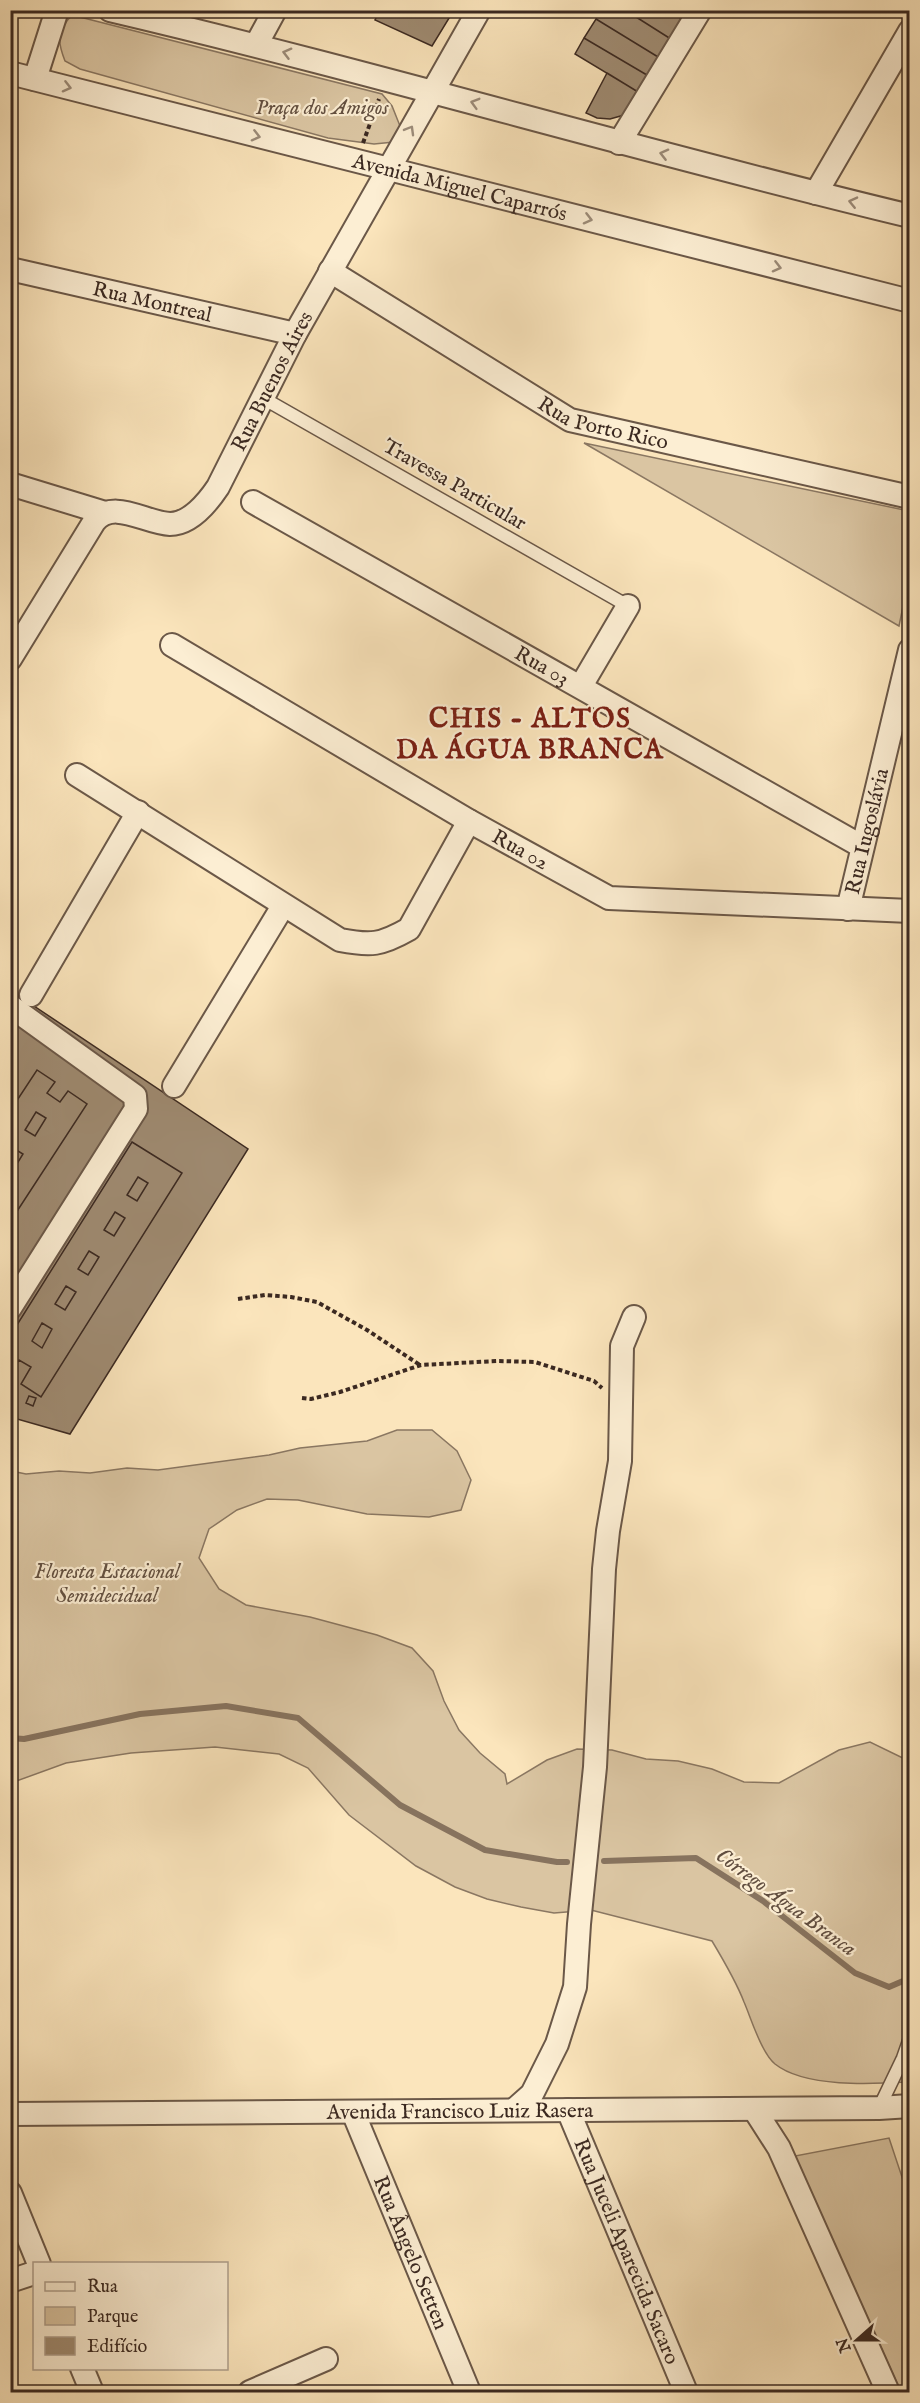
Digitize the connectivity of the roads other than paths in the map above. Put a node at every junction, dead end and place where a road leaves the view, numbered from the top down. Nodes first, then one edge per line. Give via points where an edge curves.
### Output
1 (57, 10) edge
2 (110, 10) edge
3 (275, 10) edge
4 (479, 10) edge
5 (700, 10) edge
6 (909, 31) edge
7 (256, 45) junction
8 (10, 74) edge
9 (35, 79) junction
10 (433, 91) junction
11 (619, 143) junction
12 (388, 169) junction
13 (816, 194) junction
14 (909, 216) edge
15 (10, 269) edge
16 (330, 271) junction
17 (909, 301) edge
18 (295, 334) junction
19 (261, 397) junction
20 (10, 484) edge
21 (909, 497) edge
22 (254, 502) dead end
23 (105, 513) junction
24 (628, 606) joint
25 (172, 645) dead end
26 (909, 650) edge
27 (10, 660) edge
28 (581, 686) junction
29 (77, 775) dead end
30 (138, 812) junction
31 (470, 821) junction
32 (861, 846) junction
33 (283, 906) junction
34 (848, 909) junction
35 (909, 911) edge
36 (31, 994) dead end
37 (10, 1006) edge
38 (174, 1086) dead end
39 (10, 1308) edge
40 (634, 1317) dead end
41 (909, 2038) edge
42 (909, 2106) edge
43 (879, 2108) junction
44 (754, 2109) junction
45 (514, 2110) junction
46 (568, 2110) junction
47 (353, 2112) junction
48 (10, 2114) edge
49 (10, 2193) edge
50 (38, 2262) edge
51 (33, 2273) edge
52 (10, 2281) edge
53 (326, 2359) dead end
54 (83, 2370) edge
55 (297, 2383) edge
56 (92, 2392) edge
57 (250, 2392) edge
58 (469, 2392) edge
59 (686, 2392) edge
60 (888, 2392) edge

1 - 9 street
2 - 7 street
3 - 7 street
4 - 10 street, Rua Buenos Aires
5 - 11 street
6 - 13 street
10 -> 7 street
8 - 9 street, Avenida Miguel Caparrós
9 -> 12 street, Avenida Miguel Caparrós
11 -> 10 street
12 -> 10 street, Rua Buenos Aires
13 -> 11 street
12 - 16 street, Rua Buenos Aires
12 -> 17 street, Avenida Miguel Caparrós
14 -> 13 street
15 - 18 street, Rua Montreal
16 - 18 street, Rua Buenos Aires
16 - 21 street, Rua Porto Rico via 570,420
18 - 19 street, Rua Buenos Aires
19 - 23 street, Rua Buenos Aires via 218,487 210,500 186,519 171,524 115,511
19 - 24 lane, Travessa Particular
20 - 23 street, Rua Buenos Aires
22 - 28 street, Rua 03
23 - 27 street via 94,522
24 - 28 street
25 - 31 street, Rua 02
26 - 32 street, Rua Iugoslávia
28 - 32 street, Rua 03
29 - 30 street
30 - 33 street
30 - 36 street
31 - 33 street via 409,928 392,939 367,945 340,940
31 - 34 street, Rua 02 via 609,898
32 - 34 street, Rua Iugoslávia
33 - 38 street
34 - 35 street, Rua 02
37 - 39 street via 135,1096 137,1102 126,1126
40 - 45 street via 622,1346 620,1461 604,1569 595,1767 575,1987 557,2044 532,2094
41 - 43 lane
42 - 43 street, Avenida Francisco Luiz Rasera
43 - 44 street, Avenida Francisco Luiz Rasera
44 - 46 street, Avenida Francisco Luiz Rasera
44 - 60 street via 779,2148
45 - 46 street, Avenida Francisco Luiz Rasera
45 - 47 street, Avenida Francisco Luiz Rasera
46 - 59 street, Rua Juceli Aparecida Sacaro
47 - 48 street, Avenida Francisco Luiz Rasera
47 - 58 street, Rua Ângelo Setten
49 - 50 street
51 - 52 street
53 - 55 street
54 - 56 street
55 - 57 street

